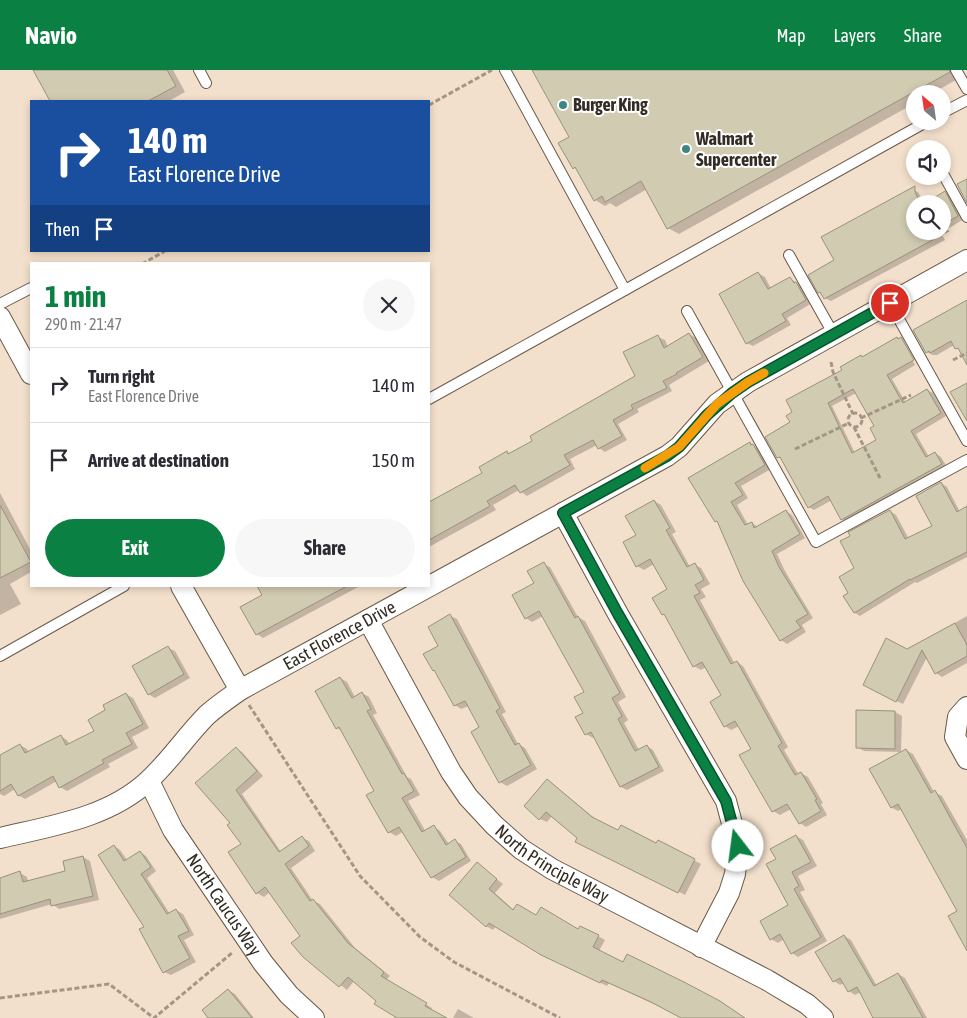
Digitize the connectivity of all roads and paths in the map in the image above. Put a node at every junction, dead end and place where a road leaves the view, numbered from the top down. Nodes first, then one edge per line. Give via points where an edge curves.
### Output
1 (199, 70) edge
2 (492, 70) edge
3 (505, 70) edge
4 (956, 70) edge
5 (206, 82) dead end
6 (967, 90) edge
7 (967, 100) edge
8 (430, 104) edge
9 (951, 108) edge
10 (912, 130) edge
11 (949, 185) edge
12 (967, 217) edge
13 (163, 252) edge
14 (789, 255) dead end
15 (967, 260) edge
16 (146, 262) edge
17 (30, 289) edge
18 (625, 290) junction
19 (890, 303) junction
20 (0, 304) edge
21 (687, 311) dead end
22 (0, 317) edge
23 (834, 335) junction
24 (967, 353) edge
25 (953, 360) dead end
26 (832, 362) dead end
27 (30, 372) edge
28 (732, 393) junction
29 (911, 395) dead end
30 (430, 398) edge
31 (853, 414) junction
32 (861, 418) junction
33 (848, 423) junction
34 (854, 427) junction
35 (967, 441) edge
36 (795, 449) dead end
37 (967, 460) edge
38 (880, 478) dead end
39 (563, 513) junction
40 (430, 586) edge
41 (122, 587) edge
42 (182, 587) edge
43 (428, 587) edge
44 (368, 620) junction
45 (0, 656) edge
46 (245, 697) junction
47 (963, 712) edge
48 (967, 759) edge
49 (149, 781) junction
50 (0, 838) edge
51 (701, 946) junction
52 (232, 953) dead end
53 (0, 998) edge
54 (314, 1018) edge
55 (560, 1018) edge
56 (823, 1018) edge

1 - 5 lane
2 - 8 path
3 - 18 lane
4 - 6 lane
7 - 9 lane
10 - 18 lane
11 - 12 lane
13 - 16 path
14 - 23 lane
15 - 19 street, East Florence Drive
17 - 20 lane
18 - 30 lane
19 - 23 street, East Florence Drive
19 - 35 lane
21 - 28 lane
22 - 27 street
23 - 28 street, East Florence Drive
24 - 25 path
26 - 31 path via 833,372
28 - 37 lane via 816,542
28 - 39 street, East Florence Drive via 667,456
29 - 32 path
31 - 32 path
31 - 33 path
32 - 34 path via 860,424
33 - 34 path
33 - 36 path
34 - 38 path
39 - 40 street, East Florence Drive
39 - 51 street via 726,801 738,846 735,874 729,893
41 - 45 lane
42 - 46 street
43 - 44 street, East Florence Drive
44 - 46 street, East Florence Drive
44 - 51 street, North Principle Way via 451,772 494,826 521,850 552,870
46 - 49 street, East Florence Drive via 222,703 206,716
46 - 55 path via 360,876 400,917 420,937 454,962
47 - 48 street via 955,737
49 - 50 street, East Florence Drive via 104,810
49 - 54 street, North Caucus Way via 173,830 263,964
51 - 56 street, North Principle Way via 767,980 807,1004
52 - 53 path via 154,1018 109,984

